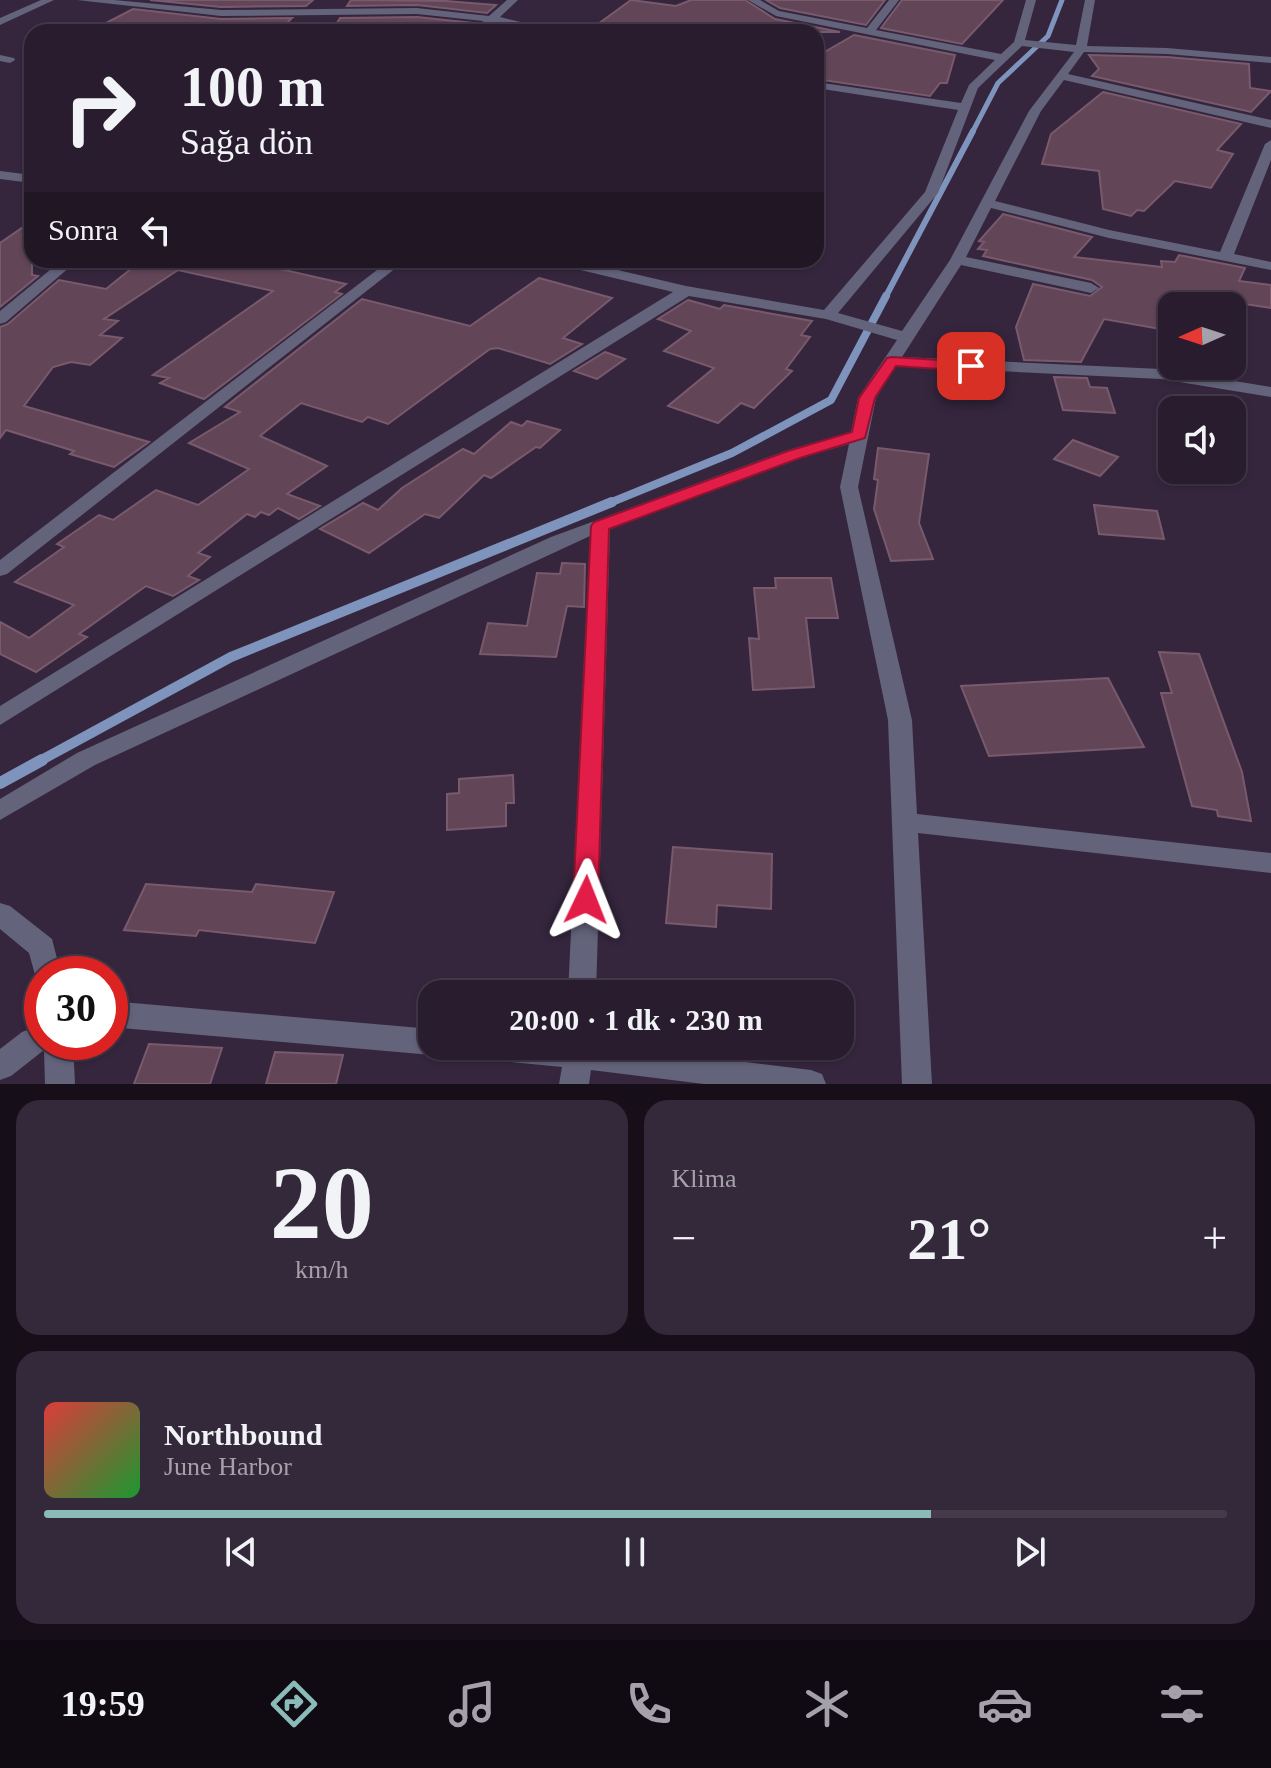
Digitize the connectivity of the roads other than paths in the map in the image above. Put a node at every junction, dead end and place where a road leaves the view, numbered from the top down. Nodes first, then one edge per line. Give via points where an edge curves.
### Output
1 (49, 0) edge
2 (82, 0) edge
3 (513, 0) edge
4 (753, 0) edge
5 (894, 0) edge
6 (1031, 0) edge
7 (1090, 0) edge
8 (491, 20) junction
9 (0, 22) edge
10 (486, 24) edge
11 (513, 24) edge
12 (870, 31) junction
13 (1024, 43) junction
14 (1074, 49) junction
15 (1004, 58) junction
16 (1271, 60) edge
17 (1061, 76) junction
18 (824, 86) edge
19 (965, 107) junction
20 (1271, 124) edge
21 (1271, 144) edge
22 (0, 175) edge
23 (24, 178) edge
24 (987, 203) junction
25 (1225, 258) junction
26 (957, 260) junction
27 (1271, 266) edge
28 (61, 268) edge
29 (389, 268) edge
30 (590, 268) edge
31 (1091, 288) dead end
32 (686, 291) junction
33 (828, 315) junction
34 (0, 319) edge
35 (902, 336) junction
36 (892, 361) junction
37 (1271, 392) edge
38 (860, 435) junction
39 (600, 526) junction
40 (0, 570) edge
41 (0, 717) edge
42 (0, 811) edge
43 (906, 822) junction
44 (1271, 863) edge
45 (0, 914) edge
46 (44, 956) edge
47 (583, 980) edge
48 (128, 1016) edge
49 (418, 1041) edge
50 (24, 1048) edge
51 (59, 1060) edge
52 (578, 1060) edge
53 (648, 1060) edge
54 (0, 1067) edge
55 (60, 1084) edge
56 (574, 1084) edge
57 (811, 1084) edge
58 (917, 1084) edge

1 - 9 street
2 - 8 street via 221,13 417,11
3 - 8 street
4 - 12 street via 776,13
5 - 12 street
6 - 13 street
7 - 14 street
8 - 10 street
8 - 11 street
12 - 15 street
13 - 14 street
13 - 15 street
14 - 16 street
14 - 17 street
15 - 19 street via 973,87
17 - 20 street
17 - 24 street via 1035,111
18 - 19 street
19 - 33 street via 931,193
21 - 25 street
22 - 23 street
24 - 25 street
24 - 26 street
25 - 27 street
26 - 31 street
26 - 35 street
28 - 34 street
29 - 40 street
30 - 32 street
32 - 33 street
32 - 41 street
33 - 35 street
35 - 36 street
36 - 37 street via 1161,374
36 - 38 street via 867,398
38 - 39 street
38 - 43 street via 849,487 900,720
39 - 42 street via 86,759
39 - 47 street
43 - 44 street
43 - 58 street
45 - 46 street via 42,947
48 - 49 street
50 - 54 street
51 - 55 street
52 - 56 street
53 - 57 street

